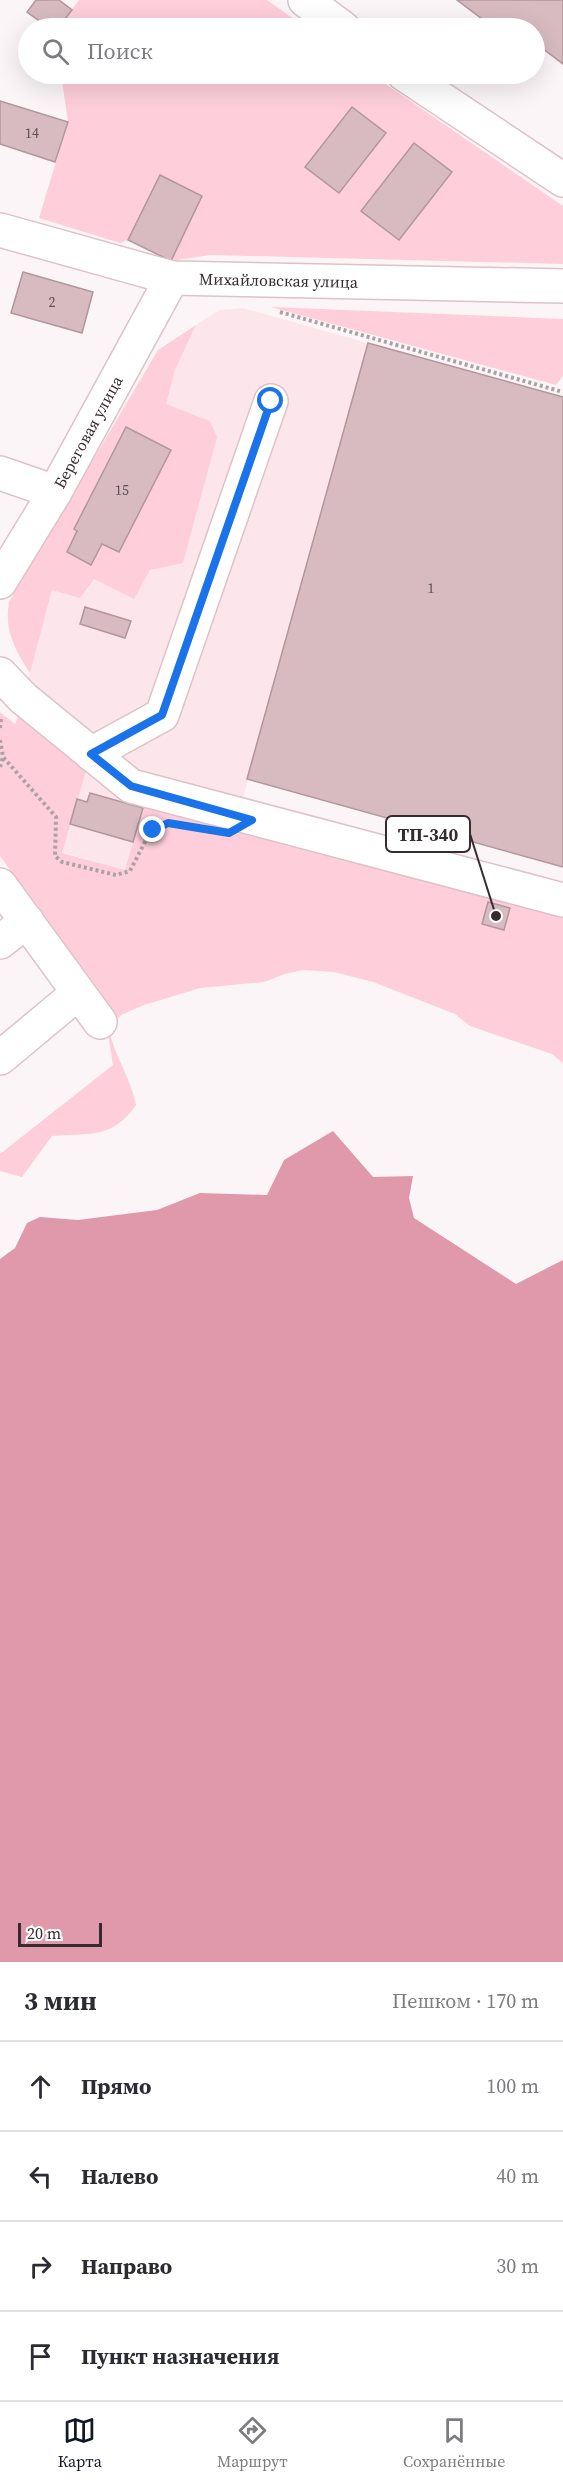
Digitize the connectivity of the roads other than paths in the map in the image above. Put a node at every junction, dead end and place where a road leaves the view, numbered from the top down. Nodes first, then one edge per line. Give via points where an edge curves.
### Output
1 (305, 0) edge
2 (329, 18) edge
3 (419, 84) edge
4 (563, 180) edge
5 (0, 230) edge
6 (172, 278) junction
7 (563, 286) edge
8 (271, 401) dead end
9 (0, 473) edge
10 (55, 492) junction
11 (0, 582) edge
12 (0, 674) edge
13 (91, 754) junction
14 (0, 885) edge
15 (563, 900) edge
16 (27, 921) junction
17 (0, 942) edge
18 (78, 993) junction
19 (99, 1022) dead end
20 (0, 1058) edge

1 - 2 street
3 - 4 street
5 - 6 street, Михайловская улица
6 - 7 street, Михайловская улица
6 - 10 street, Береговая улица
8 - 13 street via 162,715
9 - 10 street
10 - 11 street, Береговая улица
12 - 13 street
13 - 15 street via 131,786
14 - 16 street
16 - 17 street
16 - 18 street
18 - 19 street
18 - 20 street

